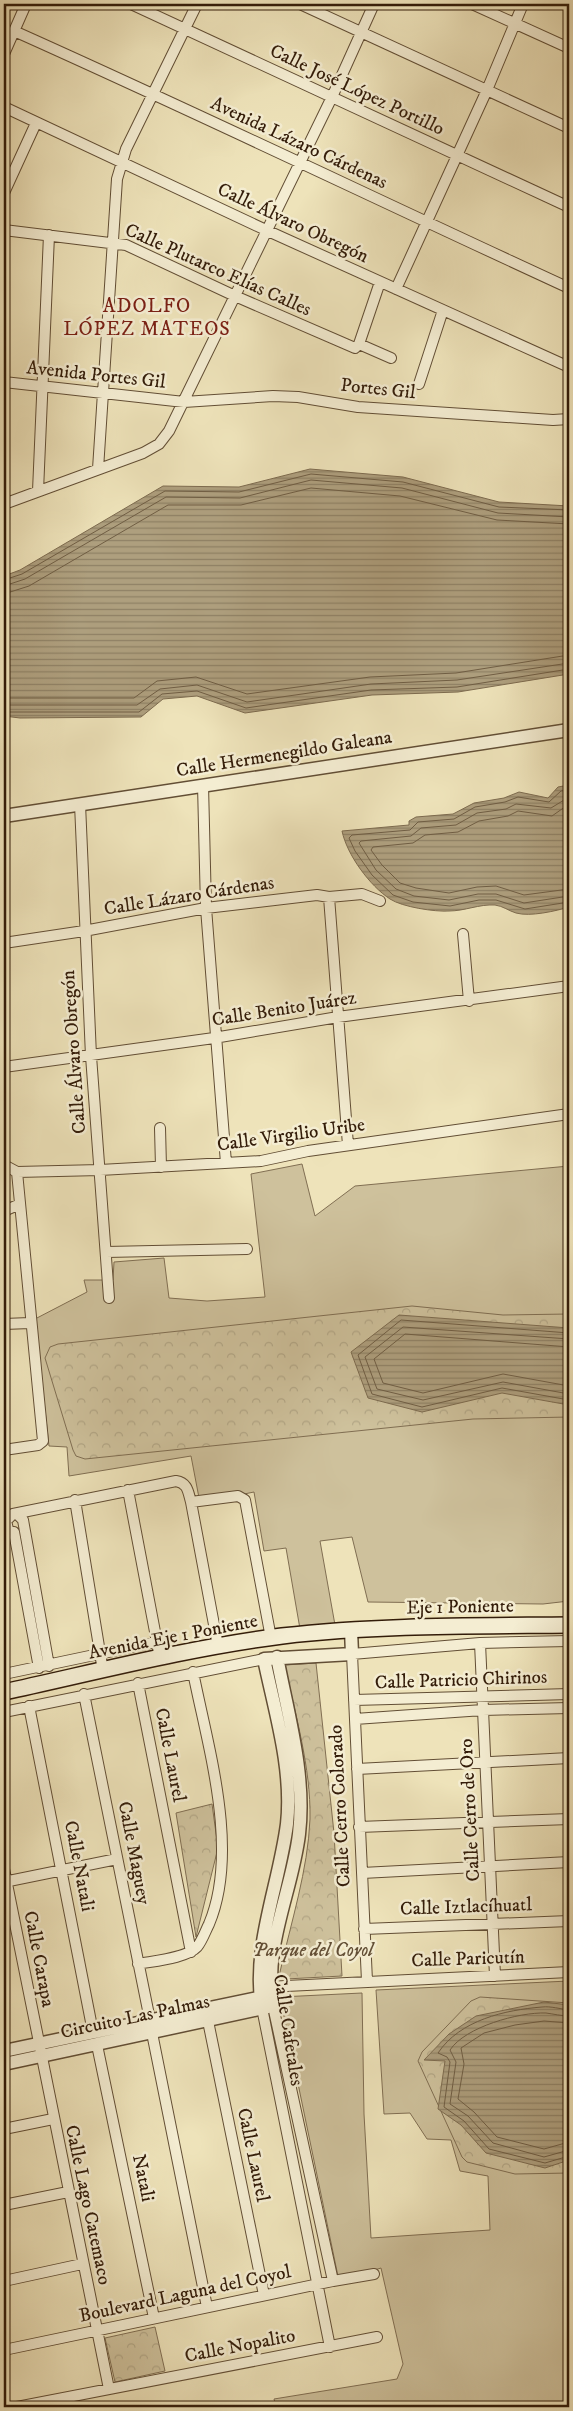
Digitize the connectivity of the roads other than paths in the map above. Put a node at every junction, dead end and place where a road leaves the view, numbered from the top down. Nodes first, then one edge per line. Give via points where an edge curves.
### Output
1 (26, 4) edge
2 (131, 4) edge
3 (197, 4) edge
4 (300, 4) edge
5 (374, 4) edge
6 (472, 4) edge
7 (523, 4) edge
8 (516, 24) junction
9 (186, 28) junction
10 (14, 31) junction
11 (361, 32) junction
12 (569, 48) edge
13 (4, 54) edge
14 (488, 90) junction
15 (154, 94) junction
16 (332, 97) junction
17 (4, 107) edge
18 (36, 123) junction
19 (569, 128) edge
20 (456, 156) junction
21 (121, 163) junction
22 (300, 164) junction
23 (4, 193) edge
24 (569, 206) edge
25 (427, 222) junction
26 (4, 230) edge
27 (268, 231) junction
28 (49, 235) junction
29 (113, 242) junction
30 (380, 282) junction
31 (569, 288) edge
32 (396, 289) junction
33 (235, 296) junction
34 (443, 310) junction
35 (357, 346) junction
36 (391, 358) dead end
37 (569, 367) edge
38 (4, 382) edge
39 (419, 384) dead end
40 (42, 387) junction
41 (103, 394) junction
42 (184, 402) junction
43 (569, 419) edge
44 (98, 469) junction
45 (38, 491) junction
46 (4, 504) edge
47 (569, 730) edge
48 (204, 785) junction
49 (80, 804) junction
50 (4, 816) edge
51 (329, 897) junction
52 (380, 901) dead end
53 (206, 908) junction
54 (84, 932) junction
55 (463, 934) dead end
56 (4, 943) edge
57 (569, 986) edge
58 (469, 1001) junction
59 (338, 1017) junction
60 (214, 1038) junction
61 (91, 1056) junction
62 (4, 1067) edge
63 (569, 1114) edge
64 (160, 1128) dead end
65 (348, 1145) junction
66 (226, 1163) junction
67 (4, 1165) edge
68 (161, 1167) junction
69 (100, 1170) junction
70 (17, 1172) junction
71 (20, 1204) junction
72 (4, 1211) edge
73 (247, 1249) dead end
74 (106, 1252) junction
75 (109, 1298) dead end
76 (30, 1323) junction
77 (4, 1324) edge
78 (4, 1450) edge
79 (128, 1490) junction
80 (75, 1500) junction
81 (191, 1502) junction
82 (11, 1515) edge
83 (12, 1529) edge
84 (569, 1625) edge
85 (351, 1630) junction
86 (270, 1638) junction
87 (569, 1641) edge
88 (156, 1642) junction
89 (480, 1643) junction
90 (218, 1646) junction
91 (100, 1653) junction
92 (352, 1654) junction
93 (160, 1658) junction
94 (270, 1658) junction
95 (74, 1660) junction
96 (44, 1667) junction
97 (103, 1671) junction
98 (193, 1672) junction
99 (4, 1674) edge
100 (79, 1676) junction
101 (138, 1683) junction
102 (4, 1692) edge
103 (84, 1694) junction
104 (569, 1694) edge
105 (544, 1695) junction
106 (482, 1696) junction
107 (354, 1700) junction
108 (29, 1706) junction
109 (569, 1708) edge
110 (544, 1709) junction
111 (483, 1710) junction
112 (4, 1712) edge
113 (355, 1719) junction
114 (569, 1758) edge
115 (485, 1763) junction
116 (358, 1769) junction
117 (569, 1819) edge
118 (488, 1822) junction
119 (359, 1827) junction
120 (117, 1859) junction
121 (569, 1862) edge
122 (490, 1865) junction
123 (4, 1869) edge
124 (62, 1870) junction
125 (362, 1873) junction
126 (5, 1882) edge
127 (569, 1921) edge
128 (493, 1924) junction
129 (364, 1929) junction
130 (191, 1952) junction
131 (138, 1964) junction
132 (569, 1972) edge
133 (495, 1976) junction
134 (367, 1981) junction
135 (266, 1996) junction
136 (150, 2020) junction
137 (208, 2021) junction
138 (93, 2032) junction
139 (152, 2034) junction
140 (97, 2045) junction
141 (39, 2050) junction
142 (4, 2051) edge
143 (4, 2064) edge
144 (53, 2119) junction
145 (4, 2130) edge
146 (68, 2192) junction
147 (4, 2205) edge
148 (82, 2264) junction
149 (374, 2274) dead end
150 (4, 2281) edge
151 (333, 2281) junction
152 (317, 2284) junction
153 (264, 2295) junction
154 (207, 2307) junction
155 (154, 2318) junction
156 (96, 2330) junction
157 (377, 2337) dead end
158 (330, 2346) junction
159 (4, 2350) edge
160 (109, 2389) junction
161 (17, 2407) edge

1 - 10 street
2 - 9 street, Calle José López Portillo
3 - 9 street
4 - 11 street
5 - 11 street
6 - 8 street
7 - 8 street
8 - 12 street
8 - 14 street
9 - 15 street
9 - 16 street, Calle José López Portillo
10 - 13 street
10 - 15 street, Avenida Lázaro Cárdenas
11 - 14 street
11 - 16 street
14 - 19 street
14 - 20 street
15 - 21 street
15 - 22 street, Avenida Lázaro Cárdenas
16 - 20 street, Calle José López Portillo
16 - 22 street
17 - 18 street, Calle Álvaro Obregón
18 - 21 street, Calle Álvaro Obregón
18 - 23 street
20 - 24 street, Calle José López Portillo
20 - 25 street
21 - 27 street, Calle Álvaro Obregón
21 - 29 street
22 - 25 street, Avenida Lázaro Cárdenas
22 - 27 street
25 - 31 street, Avenida Lázaro Cárdenas
25 - 32 street
26 - 28 street, Calle Plutarco Elías Calles
27 - 30 street, Calle Álvaro Obregón
27 - 33 street
28 - 29 street, Calle Plutarco Elías Calles
28 - 40 street
29 - 33 street, Calle Plutarco Elías Calles via 126,245
29 - 41 street
30 - 32 street, Calle Álvaro Obregón
30 - 35 street
32 - 34 street, Calle Álvaro Obregón
33 - 35 street, Calle Plutarco Elías Calles
33 - 42 street
34 - 37 street, Calle Álvaro Obregón
34 - 39 street
35 - 36 street, Calle Plutarco Elías Calles
38 - 40 street, Avenida Portes Gil
40 - 41 street, Avenida Portes Gil
40 - 45 street
41 - 42 street, Avenida Portes Gil
41 - 44 street
42 - 43 street, Portes Gil via 273,396 358,407
42 - 44 street via 159,444
44 - 45 street
45 - 46 street
47 - 48 street, Calle Hermenegildo Galeana
48 - 49 street, Calle Hermenegildo Galeana
48 - 53 street
49 - 50 street, Calle Hermenegildo Galeana
49 - 54 street, Calle Álvaro Obregón
51 - 52 street, Calle Lázaro Cárdenas via 362,894
51 - 53 street, Calle Lázaro Cárdenas via 317,895
51 - 59 street
53 - 54 street, Calle Lázaro Cárdenas
53 - 60 street
54 - 56 street, Calle Lázaro Cárdenas
54 - 61 street, Calle Álvaro Obregón
55 - 58 street
57 - 58 street, Calle Benito Juárez
58 - 59 street, Calle Benito Juárez
59 - 60 street, Calle Benito Juárez
59 - 65 street
60 - 61 street, Calle Benito Juárez
60 - 66 street
61 - 62 street, Calle Benito Juárez
61 - 69 street, Calle Álvaro Obregón
63 - 65 street, Calle Virgilio Uribe
64 - 68 street
65 - 66 street, Calle Virgilio Uribe via 261,1161
66 - 68 street, Calle Virgilio Uribe
67 - 70 street
68 - 69 street, Calle Virgilio Uribe
69 - 70 street, Calle Virgilio Uribe
69 - 74 street, Calle Álvaro Obregón
70 - 71 street
71 - 72 street
71 - 76 street
73 - 74 street
74 - 75 street, Calle Álvaro Obregón
76 - 77 street
76 - 78 street via 42,1444
79 - 80 street
79 - 81 street via 184,1482
79 - 88 street
80 - 82 street
80 - 91 street
81 - 86 street via 238,1496 245,1500
81 - 90 street
82 - 83 street via 6,1521
82 - 83 street via 23,1520
83 - 96 street
84 - 85 main road, Eje 1 Poniente
85 - 86 main road, Avenida Eje 1 Poniente
85 - 92 street, Calle Cerro Colorado
86 - 90 main road, Avenida Eje 1 Poniente
87 - 89 street
88 - 91 street, Avenida Eje 1 Poniente
88 - 93 street
89 - 92 street
89 - 106 street, Calle Cerro de Oro
90 - 93 main road, Avenida Eje 1 Poniente
91 - 95 street, Avenida Eje 1 Poniente
91 - 97 street
92 - 94 street
92 - 107 street, Calle Cerro Colorado
93 - 97 main road, Avenida Eje 1 Poniente
94 - 98 street, Avenida Eje 1 Poniente
94 - 135 street, Calle Cafetales via 288,1803 261,1950
95 - 96 street, Avenida Eje 1 Poniente
95 - 100 street
96 - 99 street, Avenida Eje 1 Poniente
97 - 100 main road, Avenida Eje 1 Poniente
98 - 101 street, Avenida Eje 1 Poniente
98 - 130 street via 223,1846 220,1884 213,1913 203,1938
100 - 102 main road, Avenida Eje 1 Poniente
101 - 103 street, Avenida Eje 1 Poniente
101 - 130 street, Calle Laurel
103 - 108 street, Avenida Eje 1 Poniente
103 - 120 street, Calle Maguey
104 - 105 street, Calle Patricio Chirinos
105 - 106 street, Calle Patricio Chirinos
105 - 110 street
106 - 107 street, Calle Patricio Chirinos
106 - 111 street, Calle Cerro de Oro
107 - 113 street, Calle Cerro Colorado
108 - 112 street, Avenida Eje 1 Poniente
108 - 124 street, Calle Natali
109 - 110 street, Calle Patricio Chirinos
110 - 111 street, Calle Patricio Chirinos
111 - 113 street, Calle Patricio Chirinos
111 - 115 street, Calle Cerro de Oro
113 - 116 street, Calle Cerro Colorado
114 - 115 street
115 - 116 street
115 - 118 street, Calle Cerro de Oro
116 - 119 street, Calle Cerro Colorado
117 - 118 street
118 - 119 street
118 - 122 street, Calle Cerro de Oro
119 - 125 street, Calle Cerro Colorado
120 - 124 street
120 - 131 street, Calle Maguey
121 - 122 street
122 - 125 street
122 - 128 street, Calle Cerro de Oro
123 - 126 street, Calle Carapa
124 - 126 street
124 - 138 street, Calle Natali
125 - 129 street, Calle Cerro Colorado
126 - 141 street, Calle Carapa
127 - 128 street, Calle Iztlacíhuatl
128 - 129 street, Calle Iztlacíhuatl
128 - 133 street, Calle Cerro de Oro
129 - 134 street, Calle Cerro Colorado
130 - 131 street
131 - 136 street, Calle Maguey
132 - 133 street, Calle Paricutín
133 - 134 street, Calle Paricutín
134 - 135 street, Calle Paricutín
135 - 136 street, Circuito Las Palmas
135 - 137 street, Circuito Las Palmas
135 - 151 street, Calle Cafetales
135 - 152 street, Calle Cafetales
136 - 138 street, Circuito Las Palmas
137 - 139 street, Circuito Las Palmas
137 - 153 street, Calle Laurel
138 - 141 street, Circuito Las Palmas
139 - 140 street, Circuito Las Palmas
139 - 154 street
140 - 141 street, Circuito Las Palmas
140 - 155 street, Natali
141 - 142 street, Circuito Las Palmas
141 - 143 street, Circuito Las Palmas
141 - 144 street, Calle Lago Catemaco
144 - 145 street
144 - 146 street, Calle Lago Catemaco
146 - 147 street
146 - 148 street, Calle Lago Catemaco
148 - 150 street
148 - 156 street, Calle Lago Catemaco
149 - 151 street, Boulevard Laguna del Coyol
151 - 152 street, Boulevard Laguna del Coyol
152 - 153 street, Boulevard Laguna del Coyol
152 - 158 street, Calle Cafetales
153 - 154 street, Boulevard Laguna del Coyol
154 - 155 street, Boulevard Laguna del Coyol
155 - 156 street, Boulevard Laguna del Coyol
156 - 159 street, Boulevard Laguna del Coyol
156 - 160 street, Calle Lago Catemaco
157 - 158 street, Calle Nopalito
158 - 160 street, Calle Nopalito
160 - 161 street, Calle Nopalito

